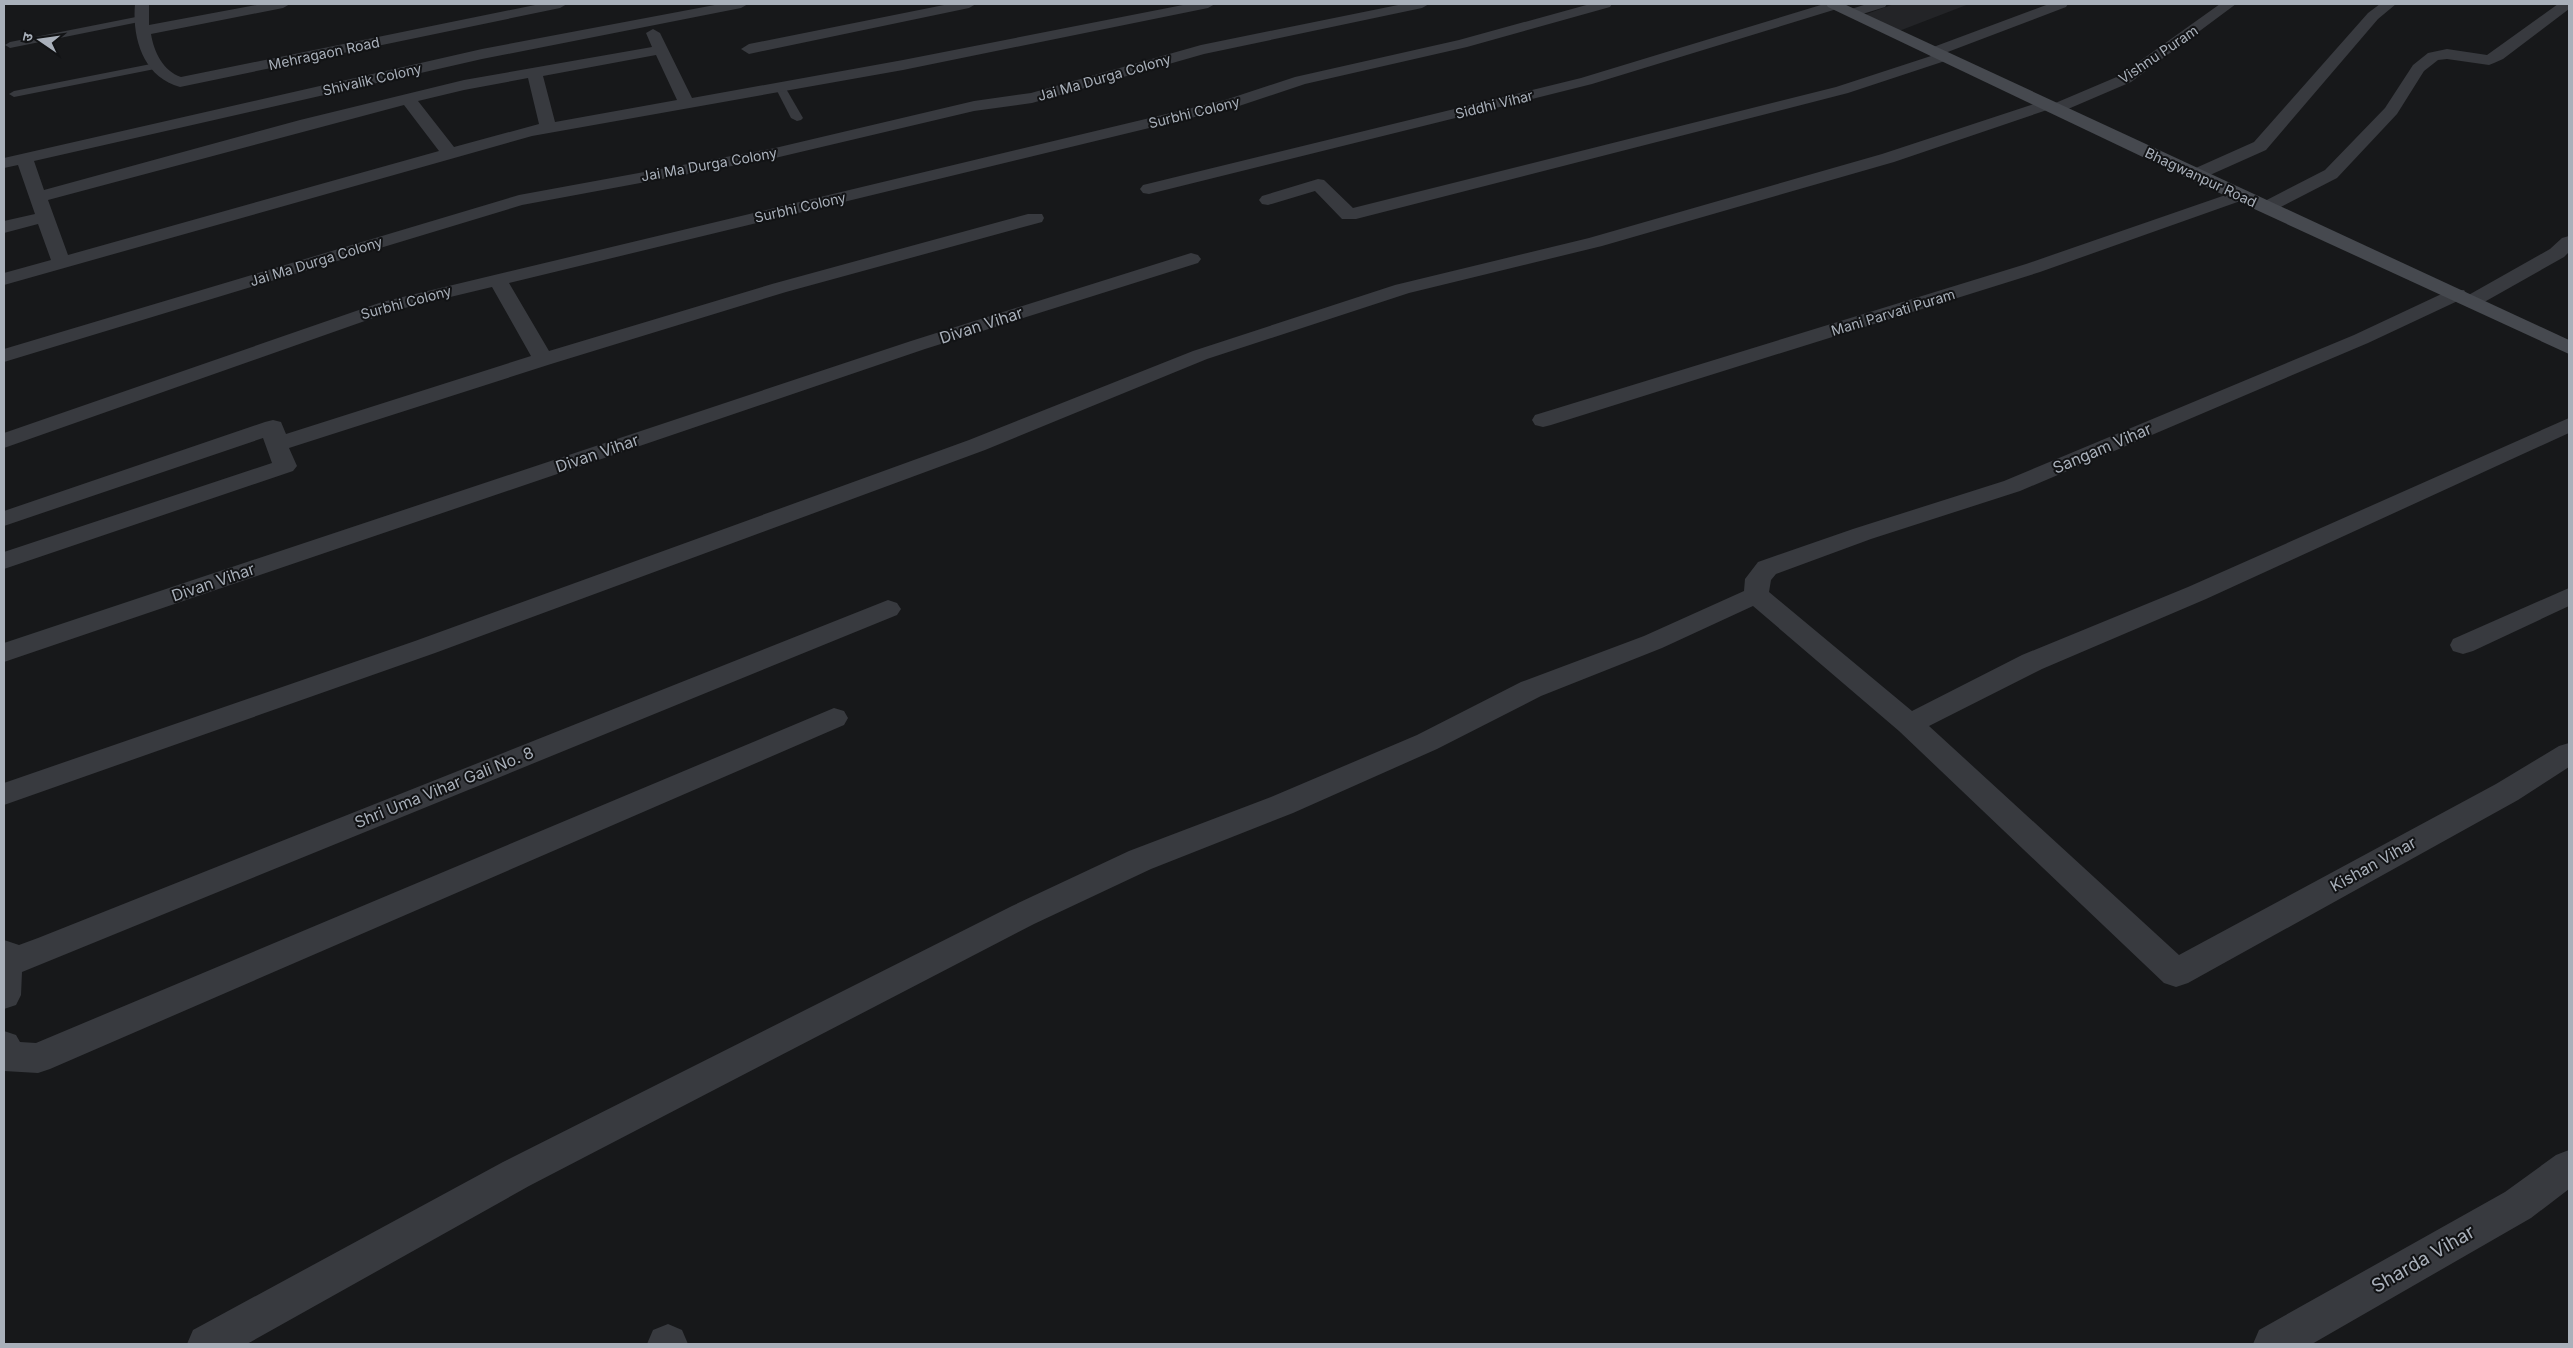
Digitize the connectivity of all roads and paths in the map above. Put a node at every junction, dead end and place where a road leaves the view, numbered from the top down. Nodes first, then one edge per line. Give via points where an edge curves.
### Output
1 (283, 4) edge
2 (560, 4) edge
3 (741, 4) edge
4 (969, 4) edge
5 (1208, 4) edge
6 (1422, 4) edge
7 (1605, 4) edge
8 (1834, 4) edge
9 (1880, 4) edge
10 (2061, 4) edge
11 (2229, 4) edge
12 (2389, 4) edge
13 (2567, 4) edge
14 (1853, 13) junction
15 (142, 18) edge
16 (648, 23) junction
17 (10, 45) dead end
18 (750, 49) dead end
19 (661, 50) junction
20 (1938, 55) junction
21 (156, 66) junction
22 (534, 72) junction
23 (780, 87) junction
24 (14, 94) dead end
25 (408, 99) junction
26 (687, 104) junction
27 (2051, 107) junction
28 (797, 118) dead end
29 (548, 128) junction
30 (449, 152) junction
31 (24, 158) junction
32 (4, 163) edge
33 (2195, 175) junction
34 (1149, 188) dead end
35 (2240, 195) junction
36 (38, 197) junction
37 (1268, 200) dead end
38 (2267, 207) junction
39 (45, 217) junction
40 (1036, 218) dead end
41 (4, 227) edge
42 (2569, 242) edge
43 (1191, 259) dead end
44 (61, 262) junction
45 (4, 279) edge
46 (497, 279) junction
47 (2465, 297) junction
48 (2569, 348) edge
49 (4, 356) edge
50 (543, 359) junction
51 (1543, 420) dead end
52 (2569, 425) edge
53 (4, 441) edge
54 (276, 445) junction
55 (4, 519) edge
56 (4, 561) edge
57 (1756, 595) junction
58 (2569, 596) edge
59 (888, 608) dead end
60 (2464, 646) dead end
61 (4, 653) edge
62 (834, 718) dead end
63 (1909, 724) junction
64 (2569, 753) edge
65 (4, 794) edge
66 (5, 956) edge
67 (4, 995) edge
68 (4, 1046) edge
69 (2569, 1167) edge
70 (207, 1344) edge
71 (2273, 1344) edge

1 - 15 street
2 - 21 street, Mehragaon Road via 188,82 174,81
3 - 16 street, Shivalik Colony
4 - 18 street
5 - 23 street
6 - 49 street, Jai Ma Durga Colony via 1201,50 1032,98 974,106 775,153 520,200
7 - 46 street, Surbhi Colony via 1462,44 1301,80 1230,104
8 - 14 street, Bhagwanpur Road
8 - 34 street, Siddhi Vihar via 1586,81
9 - 14 street
10 - 20 street
11 - 27 street, Vishnu Puram via 2125,79
12 - 33 street via 2373,16 2260,146
13 - 38 street via 2489,60 2448,54 2433,56 2418,68 2391,111 2331,174
14 - 20 street, Bhagwanpur Road
15 - 17 lane
15 - 21 street
16 - 19 street
16 - 31 street, Shivalik Colony via 482,54
19 - 22 street
19 - 26 street
20 - 27 street, Bhagwanpur Road
20 - 37 street via 1842,90 1349,216 1318,184
21 - 24 lane
22 - 25 street
22 - 29 street
23 - 26 street
23 - 28 lane
25 - 30 street
25 - 36 street
26 - 29 street
27 - 33 street, Bhagwanpur Road
27 - 65 street, Vishnu Puram via 1888,158 1595,242 1402,289 1200,355 968,448 425,647
29 - 30 street
30 - 44 street
31 - 32 street, Shivalik Colony
31 - 36 street
33 - 35 street, Bhagwanpur Road
35 - 38 street, Bhagwanpur Road
35 - 51 street, Mani Parvati Puram via 2033,268
36 - 39 street
38 - 47 street, Bhagwanpur Road
39 - 41 street
39 - 44 street
40 - 50 street via 779,288
42 - 47 street, Sangam Vihar via 2557,253
43 - 61 street, Divan Vihar via 918,345
44 - 45 street
46 - 50 street
46 - 53 street, Surbhi Colony via 343,320
47 - 48 street, Bhagwanpur Road
47 - 57 street, Sangam Vihar via 2012,486 1767,568 1758,579
50 - 54 street
52 - 63 street via 2197,593 2032,662
54 - 55 street via 273,427
54 - 56 street via 285,466
57 - 63 street
57 - 70 street via 1653,642 1531,689 1427,742 1282,805 1140,860 1022,916 516,1174
58 - 60 street
59 - 66 street, Shri Uma Vihar Gali No. 8 via 50,948 20,959
62 - 68 street via 38,1058 7,1057
63 - 64 street, Kishan Vihar via 2176,973 2507,792
66 - 67 street
69 - 71 street, Sharda Vihar via 2518,1205

